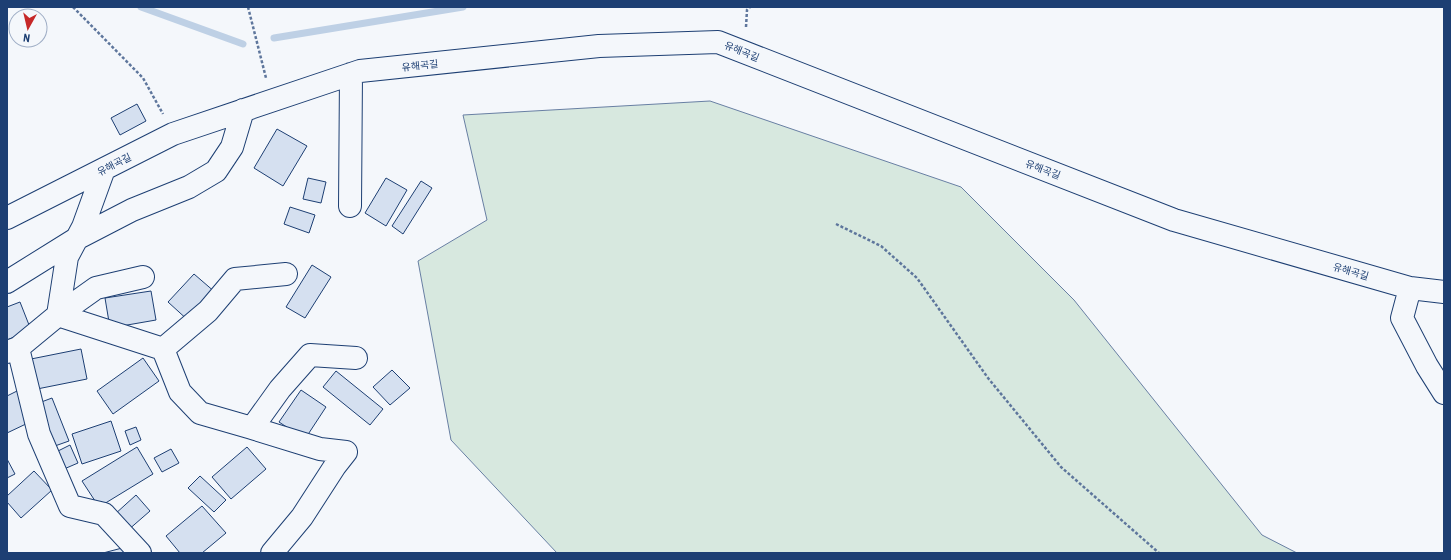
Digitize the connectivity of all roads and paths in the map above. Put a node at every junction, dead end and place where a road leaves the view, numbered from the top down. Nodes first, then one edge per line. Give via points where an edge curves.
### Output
1 (74, 7) edge
2 (248, 7) edge
3 (351, 74) junction
4 (271, 101) junction
5 (243, 110) junction
6 (173, 134) junction
7 (104, 169) junction
8 (350, 206) dead end
9 (7, 218) edge
10 (836, 224) dead end
11 (76, 239) junction
12 (286, 274) dead end
13 (143, 277) dead end
14 (7, 282) edge
15 (1410, 288) junction
16 (1444, 292) edge
17 (58, 315) junction
18 (163, 349) junction
19 (13, 350) edge
20 (356, 358) dead end
21 (1444, 393) edge
22 (252, 428) junction
23 (140, 553) edge
24 (272, 553) edge
25 (1159, 553) edge

1 - 6 path via 143,78
2 - 4 path
3 - 4 street, 유해곡길
3 - 8 street
3 - 15 street, 유해곡길 via 599,46 718,42 1174,220
4 - 5 street, 유해곡길
5 - 6 street, 유해곡길
5 - 11 street via 232,147 216,171 188,187 132,210
6 - 7 street, 유해곡길
7 - 9 street, 유해곡길
7 - 11 street
10 - 25 path via 881,246 917,278 988,378 1061,467
11 - 14 street
11 - 17 street via 67,257
12 - 18 street via 235,280 208,311
13 - 17 street via 96,288
15 - 16 street, 유해곡길
15 - 21 street via 1402,318
17 - 18 street
17 - 19 street
18 - 22 street via 180,392 200,413
19 - 23 street via 39,434 70,506 104,514
20 - 22 street via 310,355 280,389
22 - 24 street via 320,449 346,452 302,517

